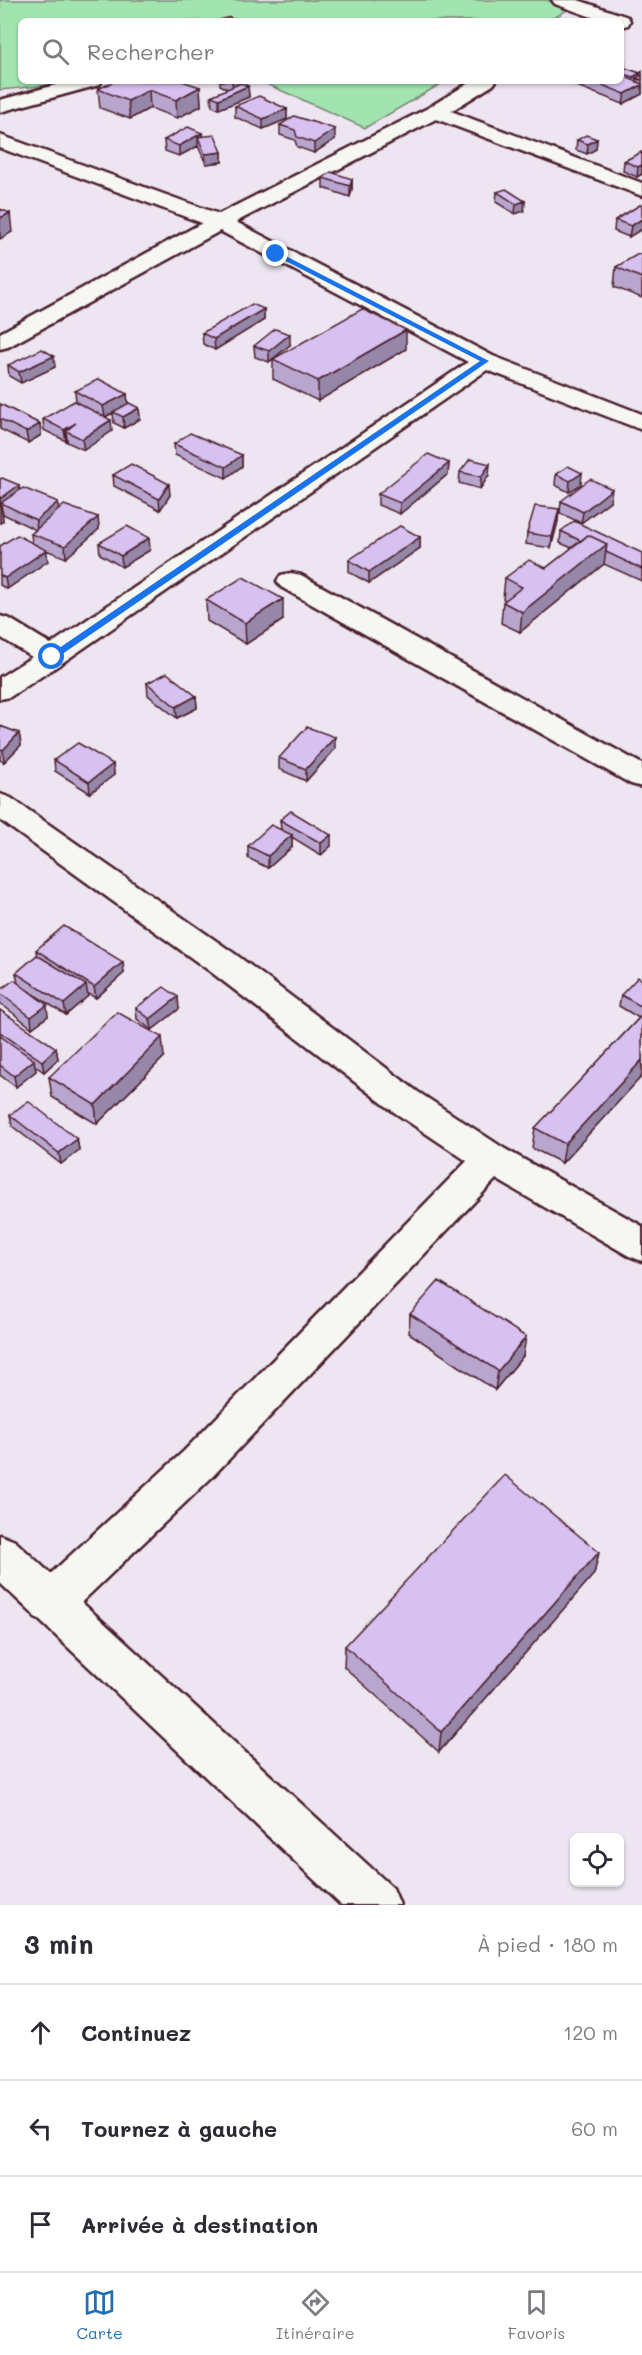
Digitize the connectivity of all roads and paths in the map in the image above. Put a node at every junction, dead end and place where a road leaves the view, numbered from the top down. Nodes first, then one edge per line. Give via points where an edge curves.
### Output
1 (561, 0) edge
2 (610, 0) edge
3 (590, 17) edge
4 (624, 22) edge
5 (642, 27) edge
6 (81, 84) edge
7 (481, 84) edge
8 (0, 106) edge
9 (435, 112) junction
10 (0, 141) edge
11 (642, 189) edge
12 (219, 222) junction
13 (0, 342) edge
14 (485, 361) junction
15 (642, 423) edge
16 (291, 581) dead end
17 (0, 625) edge
18 (52, 657) junction
19 (0, 690) edge
20 (642, 775) edge
21 (0, 805) edge
22 (492, 1159) junction
23 (642, 1245) edge
24 (0, 1556) edge
25 (50, 1603) junction
26 (376, 1905) edge

1 - 3 street
2 - 3 street
4 - 5 street
6 - 8 street
7 - 9 street
9 - 11 street
9 - 12 street
10 - 12 street
12 - 13 street
12 - 14 street
14 - 15 street
14 - 18 street
16 - 20 street
17 - 18 street
18 - 19 street
21 - 22 street via 186,936 406,1102
22 - 23 street
22 - 25 street via 198,1464
24 - 25 street
25 - 26 street

